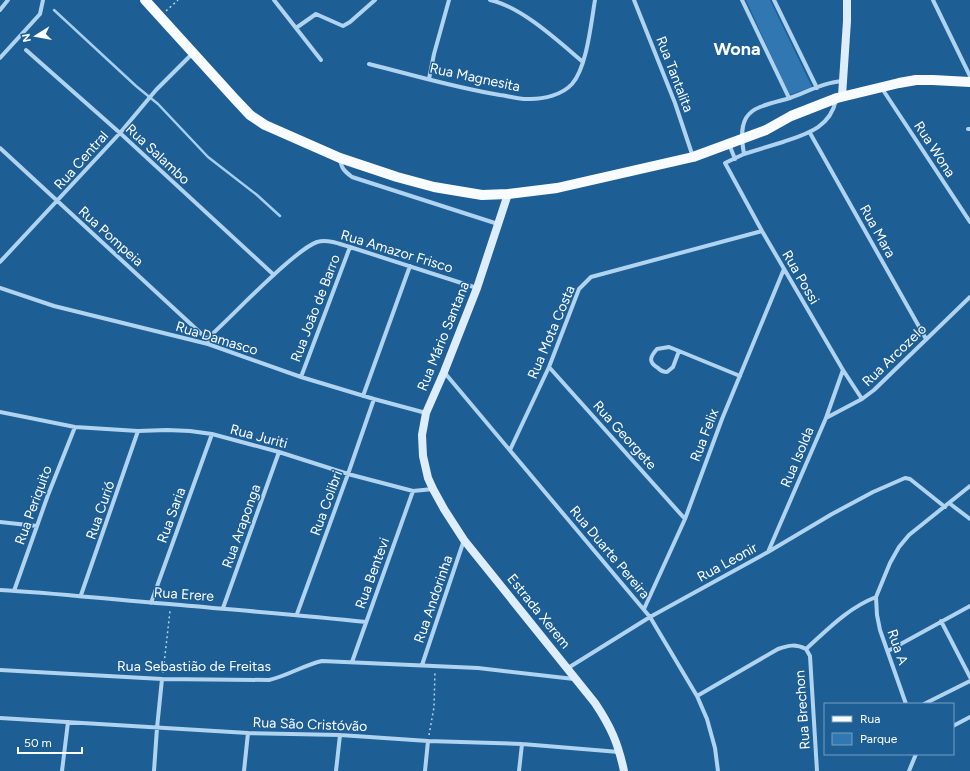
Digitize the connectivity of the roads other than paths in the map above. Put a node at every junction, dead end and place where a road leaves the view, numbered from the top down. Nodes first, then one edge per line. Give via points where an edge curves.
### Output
1 (8, 0) edge
2 (43, 0) edge
3 (145, 0) edge
4 (274, 0) edge
5 (375, 0) edge
6 (449, 0) edge
7 (490, 0) edge
8 (595, 0) edge
9 (634, 0) edge
10 (742, 0) edge
11 (774, 0) edge
12 (847, 0) edge
13 (933, 0) edge
14 (0, 10) edge
15 (296, 28) junction
16 (26, 50) dead end
17 (192, 53) junction
18 (0, 58) edge
19 (321, 60) dead end
20 (584, 62) junction
21 (370, 64) dead end
22 (970, 76) edge
23 (429, 79) junction
24 (843, 81) junction
25 (970, 82) edge
26 (817, 88) junction
27 (881, 88) junction
28 (839, 97) junction
29 (789, 98) junction
30 (120, 133) junction
31 (810, 133) junction
32 (742, 139) junction
33 (729, 144) junction
34 (0, 148) edge
35 (744, 154) junction
36 (693, 157) junction
37 (340, 158) junction
38 (734, 159) junction
39 (508, 194) junction
40 (57, 202) junction
41 (970, 222) edge
42 (499, 224) junction
43 (762, 231) junction
44 (350, 247) junction
45 (0, 262) edge
46 (410, 266) junction
47 (784, 269) junction
48 (274, 275) junction
49 (0, 288) edge
50 (477, 288) junction
51 (970, 297) edge
52 (926, 340) junction
53 (207, 342) junction
54 (679, 351) junction
55 (549, 367) junction
56 (843, 370) junction
57 (444, 372) junction
58 (740, 376) junction
59 (301, 377) junction
60 (363, 396) junction
61 (374, 399) junction
62 (862, 399) junction
63 (0, 412) edge
64 (426, 412) junction
65 (826, 418) junction
66 (76, 427) junction
67 (138, 432) junction
68 (212, 434) junction
69 (510, 450) junction
70 (279, 452) junction
71 (348, 474) junction
72 (970, 486) edge
73 (433, 489) junction
74 (413, 491) junction
75 (950, 503) junction
76 (945, 507) junction
77 (685, 519) junction
78 (970, 519) edge
79 (0, 522) edge
80 (37, 526) junction
81 (464, 540) junction
82 (768, 552) junction
83 (0, 590) edge
84 (14, 591) junction
85 (81, 595) junction
86 (876, 597) junction
87 (151, 603) junction
88 (970, 606) edge
89 (223, 608) junction
90 (644, 609) junction
91 (297, 614) junction
92 (650, 617) junction
93 (941, 621) junction
94 (366, 622) junction
95 (806, 649) junction
96 (888, 651) junction
97 (352, 662) junction
98 (422, 665) junction
99 (568, 668) junction
100 (0, 670) edge
101 (970, 677) edge
102 (162, 679) junction
103 (577, 679) junction
104 (970, 681) edge
105 (697, 696) junction
106 (906, 703) edge
107 (926, 703) edge
108 (970, 717) edge
109 (0, 718) edge
110 (68, 722) junction
111 (954, 725) edge
112 (157, 728) junction
113 (248, 733) junction
114 (340, 735) junction
115 (428, 741) junction
116 (522, 744) junction
117 (620, 752) junction
118 (916, 755) edge
119 (62, 771) edge
120 (154, 771) edge
121 (244, 771) edge
122 (336, 771) edge
123 (425, 771) edge
124 (519, 771) edge
125 (624, 771) edge
126 (718, 771) edge
127 (817, 771) edge
128 (909, 771) edge

1 - 14 street
2 - 18 street via 40,14
3 - 17 main road
4 - 15 street
5 - 15 street via 343,26 316,14
6 - 23 street
7 - 20 street via 513,8
8 - 20 street, Rua Magnesita
9 - 36 street, Rua Tantalita via 676,103
10 - 29 street
11 - 26 street
12 - 24 street
13 - 22 street
15 - 19 street
16 - 30 street, Rua Salambo
17 - 30 street, Rua Central via 156,90
17 - 37 main road via 234,98 265,126
20 - 23 street, Rua Magnesita via 572,84 564,90 549,96 529,99 482,92
21 - 23 street, Rua Magnesita
24 - 26 street
24 - 28 street
25 - 27 main road via 916,80
26 - 29 street
27 - 28 main road
27 - 41 street, Rua Wona
28 - 31 street via 831,114
28 - 32 main road
29 - 32 street via 761,106 746,116
30 - 40 street, Rua Central
30 - 48 street, Rua Salambo
31 - 35 street
31 - 52 street, Rua Mara
32 - 33 main road
32 - 35 street
33 - 36 main road
33 - 38 street
34 - 40 street, Rua Pompeia
35 - 38 street
36 - 39 main road via 557,188
37 - 39 main road via 434,187 482,195
37 - 42 street via 344,172 352,177
38 - 43 street, Rua Possi via 725,163
39 - 42 street, Rua Mário Santana
40 - 45 street, Rua Central
40 - 53 street, Rua Pompeia
42 - 50 street, Rua Mário Santana
43 - 47 street, Rua Possi
43 - 55 street, Rua Mota Costa via 591,277 579,289
44 - 46 street, Rua Amazor Frisco
44 - 48 street, Rua Amazor Frisco via 329,241 316,243
44 - 59 street, Rua Joāo de Barro
46 - 50 street, Rua Amazor Frisco
46 - 60 street
47 - 56 street, Rua Possi
47 - 58 street, Rua Felix
48 - 53 street, Rua Amazor Frisco
49 - 53 street, Rua Damasco via 54,306
50 - 57 street, Rua Mário Santana
51 - 52 street, Rua Arcozelo
52 - 62 street, Rua Arcozelo
53 - 59 street, Rua Damasco
54 - 54 street via 669,347 657,349 652,355 651,363 662,372 667,372 673,367
54 - 58 street
55 - 69 street, Rua Mota Costa
55 - 77 street, Rua Georgete
56 - 62 street, Rua Possi
56 - 65 street, Rua Isolda
57 - 64 street, Rua Mário Santana
57 - 69 street, Rua Duarte Pereira
58 - 77 street, Rua Felix
59 - 60 street, Rua Damasco
60 - 61 street, Rua Damasco
61 - 64 street, Rua Damasco
61 - 71 street, Rua Colibri
62 - 65 street, Rua Arcozelo
63 - 66 street
64 - 73 street, Rua Mário Santana via 422,435 423,456 426,473
65 - 82 street, Rua Isolda
66 - 67 street, Rua Juriti
66 - 80 street, Rua Periquito
67 - 68 street, Rua Juriti via 167,430
67 - 85 street, Rua Curió
68 - 70 street, Rua Juriti
68 - 87 street, Rua Saria
69 - 90 street, Rua Duarte Pereira
70 - 71 street, Rua Juriti
70 - 89 street, Rua Araponga
71 - 74 street, Rua Juriti
71 - 91 street, Rua Colibri
72 - 75 street
73 - 74 street, Rua Juriti
73 - 81 street, Estrada Xerem
74 - 94 street, Rua Bentevi
75 - 76 street
75 - 78 street
76 - 82 street, Rua Leonir via 910,479 905,478 832,514
76 - 86 street via 917,527 899,547
77 - 90 street, Rua Felix
79 - 80 street
80 - 84 street, Rua Periquito
81 - 98 street, Rua Andorinha
81 - 99 street, Estrada Xerem
82 - 92 street, Rua Leonir
83 - 84 street, Rua Erere
84 - 85 street, Rua Erere
85 - 87 street, Rua Erere
86 - 95 street via 856,607
86 - 96 street, Rua A via 877,615
87 - 89 street, Rua Erere
88 - 93 street
89 - 91 street, Rua Erere
90 - 92 street, Rua Duarte Pereira
91 - 94 street, Rua Erere
92 - 99 street, Rua Leonir
92 - 105 street, Rua Duarte Pereira
93 - 96 street
93 - 101 street
94 - 97 street, Rua Bentevi
95 - 105 street via 790,645 778,649
95 - 127 street, Rua Brechon via 810,656
96 - 106 street, Rua A
97 - 98 street, Rua Sebastião de Freitas
97 - 102 street, Rua Sebastião de Freitas via 322,661 269,680
98 - 103 street, Rua Sebastião de Freitas via 478,668
99 - 103 street, Estrada Xerem
100 - 102 street, Rua Sebastião de Freitas
102 - 112 street
103 - 117 street, Estrada Xerem via 605,718
104 - 107 street
105 - 126 street, Rua Duarte Pereira via 715,748
108 - 111 street
109 - 110 street, Rua São Cristóvão
110 - 112 street, Rua São Cristóvão
110 - 119 street
112 - 113 street, Rua São Cristóvão
112 - 120 street
113 - 114 street, Rua São Cristóvão
113 - 121 street
114 - 115 street, Rua São Cristóvão
114 - 122 street
115 - 116 street, Rua São Cristóvão
115 - 123 street
116 - 117 street, Rua São Cristóvão
116 - 124 street
117 - 125 street, Estrada Xerem
118 - 128 street

